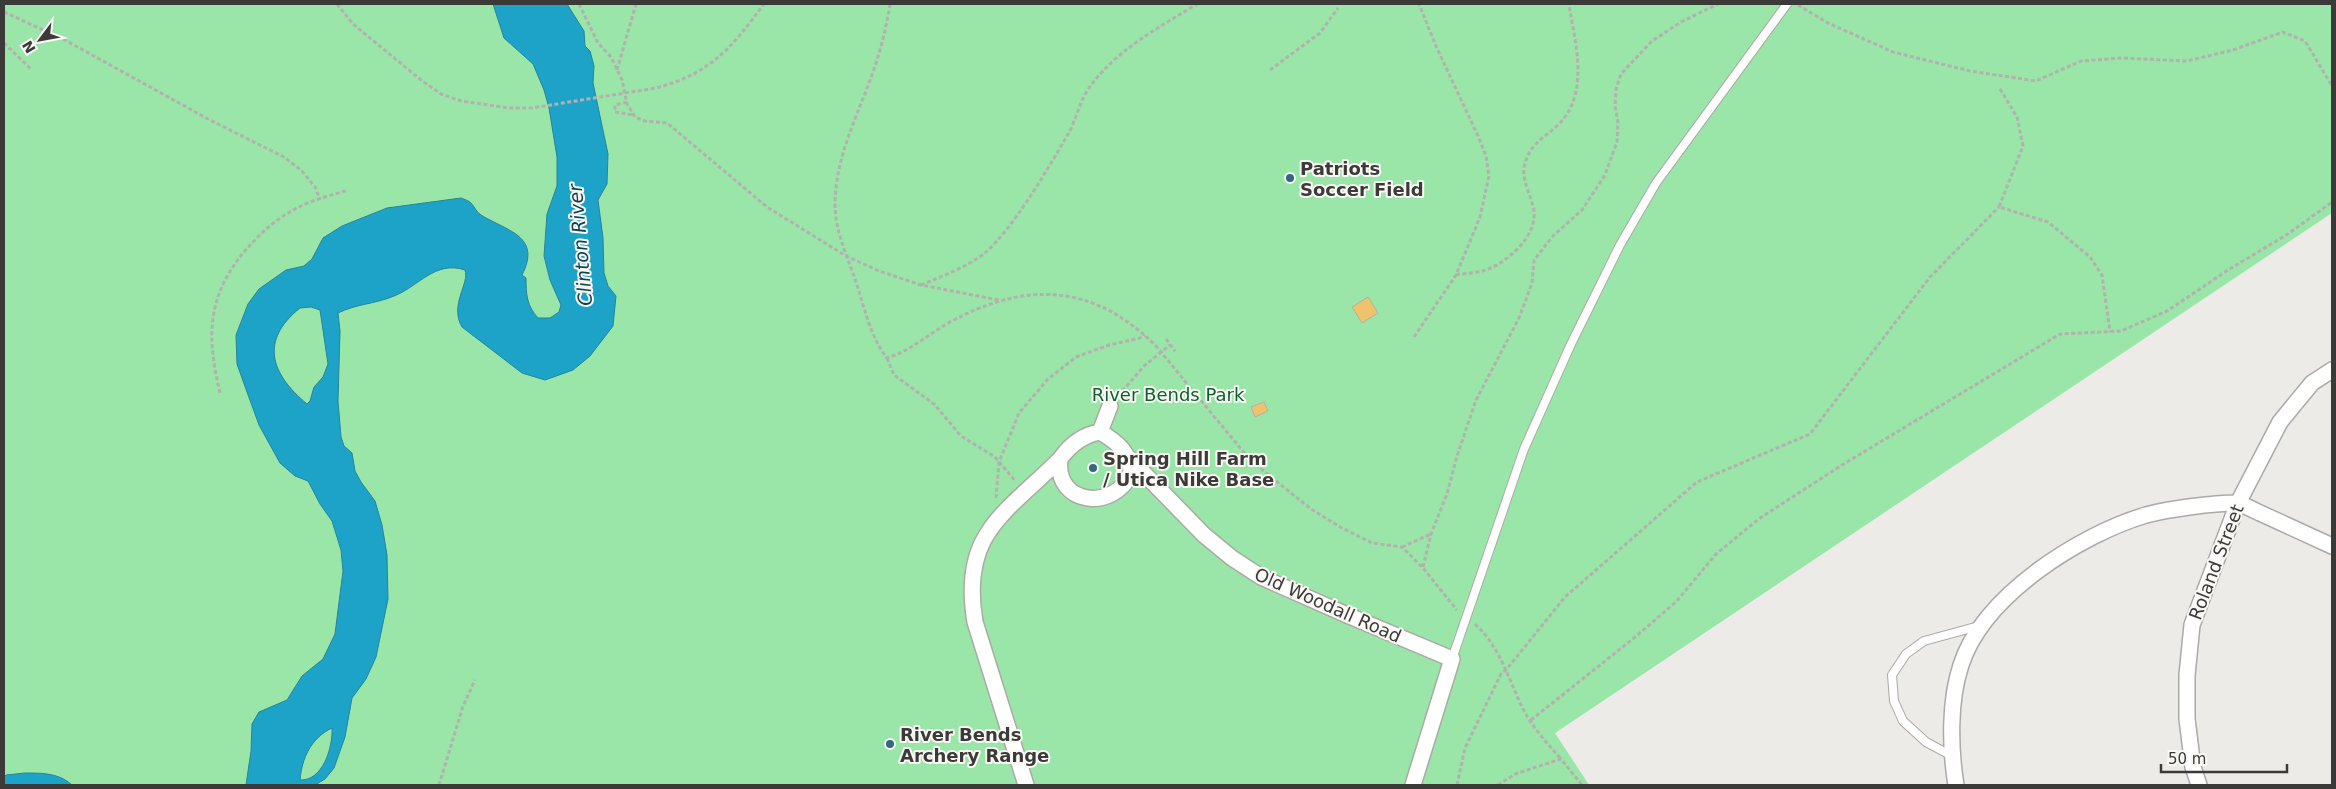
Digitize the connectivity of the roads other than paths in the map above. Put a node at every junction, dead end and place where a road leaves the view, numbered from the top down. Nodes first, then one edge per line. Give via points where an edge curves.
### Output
1 (1787, 4) edge
2 (2332, 370) edge
3 (1110, 406) road end
4 (1100, 432) junction
5 (1129, 458) junction
6 (1060, 460) junction
7 (1147, 476) junction
8 (1039, 479) junction
9 (1126, 482) junction
10 (1065, 484) junction
11 (2238, 503) junction
12 (2332, 546) edge
13 (1981, 626) junction
14 (1452, 659) junction
15 (1954, 757) junction
16 (1026, 785) edge
17 (1413, 785) edge
18 (1956, 785) edge
19 (2199, 785) edge

1 - 14 lane via 1656,182 1620,245 1524,448
2 - 11 street, Roland Street via 2312,383 2280,422
3 - 4 street
4 - 5 street, Old Woodall Road
4 - 6 street via 1080,439
5 - 7 street, Old Woodall Road
5 - 9 street via 1131,473
6 - 8 street
6 - 10 street via 1060,474
7 - 9 street
7 - 14 street, Old Woodall Road via 1204,535 1261,577
8 - 10 street via 1053,478
8 - 16 street via 999,516 984,540 973,573 975,622
9 - 10 street via 1116,492 1099,500 1081,497
11 - 12 street
11 - 13 street via 2147,515 2095,536 2037,572
11 - 19 street, Roland Street via 2192,625 2187,719 2193,767
13 - 15 street via 1960,666 1955,698
13 - 15 lane via 1924,641 1906,654 1892,675 1894,701 1903,721 1926,742
14 - 17 street
15 - 18 street

